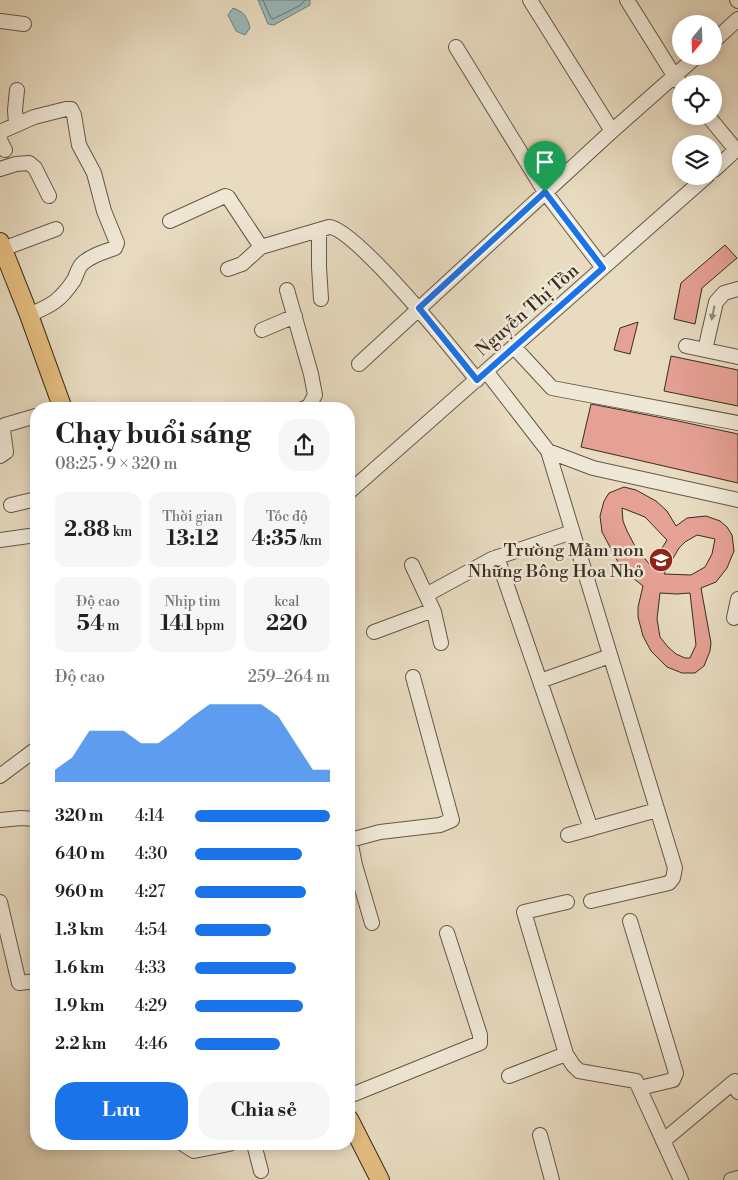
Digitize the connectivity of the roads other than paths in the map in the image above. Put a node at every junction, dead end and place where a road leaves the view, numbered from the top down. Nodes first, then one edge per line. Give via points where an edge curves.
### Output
1 (530, 0) edge
2 (627, 0) edge
3 (738, 19) edge
4 (0, 20) edge
5 (24, 24) dead end
6 (722, 34) edge
7 (456, 48) dead end
8 (690, 65) edge
9 (675, 75) edge
10 (682, 75) edge
11 (672, 85) edge
12 (17, 90) dead end
13 (16, 124) junction
14 (716, 125) edge
15 (612, 131) junction
16 (0, 132) edge
17 (737, 149) edge
18 (722, 163) edge
19 (0, 169) edge
20 (697, 185) edge
21 (545, 192) junction
22 (49, 196) dead end
23 (170, 221) dead end
24 (56, 229) dead end
25 (319, 231) junction
26 (1, 247) edge
27 (261, 247) junction
28 (603, 268) junction
29 (228, 269) dead end
30 (738, 289) edge
31 (287, 290) dead end
32 (321, 299) dead end
33 (419, 308) junction
34 (29, 315) junction
35 (295, 316) junction
36 (262, 330) dead end
37 (514, 346) junction
38 (686, 346) dead end
39 (705, 350) junction
40 (738, 357) edge
41 (359, 364) dead end
42 (482, 375) junction
43 (60, 402) edge
44 (311, 402) edge
45 (30, 418) edge
46 (738, 423) edge
47 (548, 451) junction
48 (0, 456) edge
49 (355, 487) edge
50 (30, 500) edge
51 (738, 500) edge
52 (11, 505) dead end
53 (572, 532) junction
54 (30, 536) edge
55 (0, 540) edge
56 (497, 557) junction
57 (412, 565) dead end
58 (426, 595) junction
59 (738, 599) edge
60 (433, 610) junction
61 (734, 618) dead end
62 (374, 632) dead end
63 (441, 643) dead end
64 (610, 656) junction
65 (413, 677) dead end
66 (540, 681) junction
67 (30, 754) edge
68 (0, 776) edge
69 (657, 810) junction
70 (30, 819) edge
71 (0, 820) edge
72 (590, 829) junction
73 (568, 835) dead end
74 (355, 839) edge
75 (355, 874) edge
76 (591, 901) dead end
77 (0, 902) edge
78 (567, 902) dead end
79 (630, 921) dead end
80 (372, 923) dead end
81 (447, 933) dead end
82 (30, 982) edge
83 (566, 1054) junction
84 (510, 1076) dead end
85 (640, 1088) junction
86 (738, 1092) edge
87 (355, 1094) edge
88 (355, 1131) edge
89 (540, 1135) dead end
90 (663, 1141) junction
91 (256, 1150) edge
92 (261, 1171) dead end
93 (738, 1178) edge
94 (380, 1180) edge
95 (552, 1180) edge
96 (681, 1180) edge
97 (731, 1180) edge

1 - 15 street
2 - 9 street
3 - 6 street
4 - 5 street
7 - 21 street
8 - 10 street
11 - 15 street
12 - 13 street
13 - 16 street
13 - 34 street via 71,109 79,145 94,172 104,211 117,243 114,248 84,262 54,304
14 - 17 street
15 - 21 street
17 - 18 street
19 - 22 street via 29,163 35,168
20 - 28 street, Nguyễn Thị Tồn
21 - 28 street
21 - 33 street
23 - 27 street via 226,197
24 - 26 street
25 - 27 street
25 - 32 street
25 - 33 street via 329,227 338,229
26 - 34 main road
27 - 29 street via 242,264
28 - 37 street, Nguyễn Thị Tồn
30 -> 39 street via 724,293 716,302
31 - 35 street
33 - 41 street
33 - 42 street
34 - 43 main road
35 - 36 street
35 - 44 street via 315,395
37 - 42 street, Nguyễn Thị Tồn
37 - 46 street via 552,388
38 - 39 street
39 - 40 street
42 - 47 street
42 - 49 street, Nguyễn Thị Tồn
45 - 48 street via 5,425 6,452
47 - 51 street via 593,468
47 - 53 street
50 - 52 street
53 - 56 street
53 - 64 street
54 - 55 street
56 - 58 street
56 - 66 street
57 - 58 street
58 - 60 street
59 - 61 street
60 - 62 street
60 - 63 street
64 - 66 street
64 - 69 street
65 - 74 street via 452,820 440,825 380,832
66 - 72 street
67 - 68 street
69 - 72 street
69 - 76 street via 675,868 672,881
70 - 71 street
72 - 73 street
75 - 80 street
77 - 82 street via 14,984
78 - 83 street via 524,912
79 - 85 street via 676,1073 674,1080
81 - 87 street via 480,1043
83 - 84 street
83 - 85 street via 579,1071 630,1079 636,1081
85 - 90 street
86 - 90 street via 735,1081
88 - 94 main road
89 - 95 street
90 - 96 street
91 - 92 street
93 - 97 street

